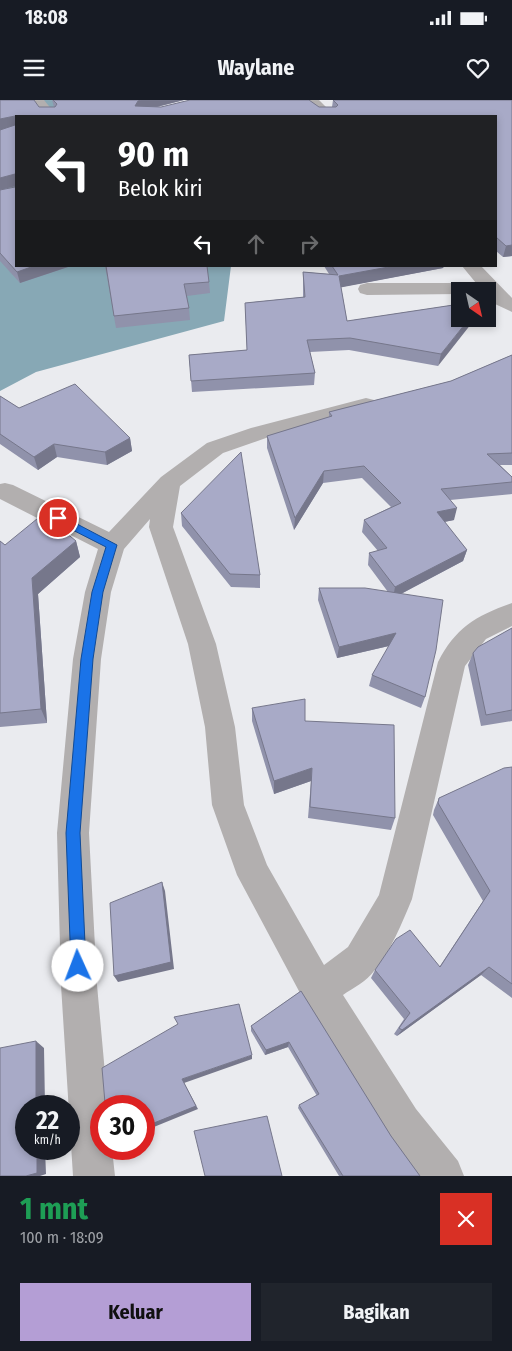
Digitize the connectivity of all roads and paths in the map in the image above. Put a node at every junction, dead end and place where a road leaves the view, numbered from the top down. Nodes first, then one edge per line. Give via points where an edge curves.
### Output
1 (36, 100) edge
2 (311, 100) edge
3 (49, 115) edge
4 (327, 115) edge
5 (472, 267) edge
6 (486, 282) edge
7 (451, 288) edge
8 (367, 289) dead end
9 (496, 292) edge
10 (512, 306) edge
11 (395, 398) edge
12 (169, 483) junction
13 (5, 491) dead end
14 (112, 545) junction
15 (512, 614) edge
16 (320, 990) junction
17 (94, 1176) edge
18 (443, 1176) edge

1 - 3 street
2 - 4 street
5 - 6 street
7 - 8 street
9 - 10 street
11 - 12 street via 214,448
12 - 14 street
12 - 16 street via 161,527 202,644 220,727 228,805 254,875
13 - 14 street
14 - 17 street via 98,592 87,659 73,833 79,984
15 - 16 street via 476,631 452,662 395,899 361,960
16 - 18 street via 402,1123

